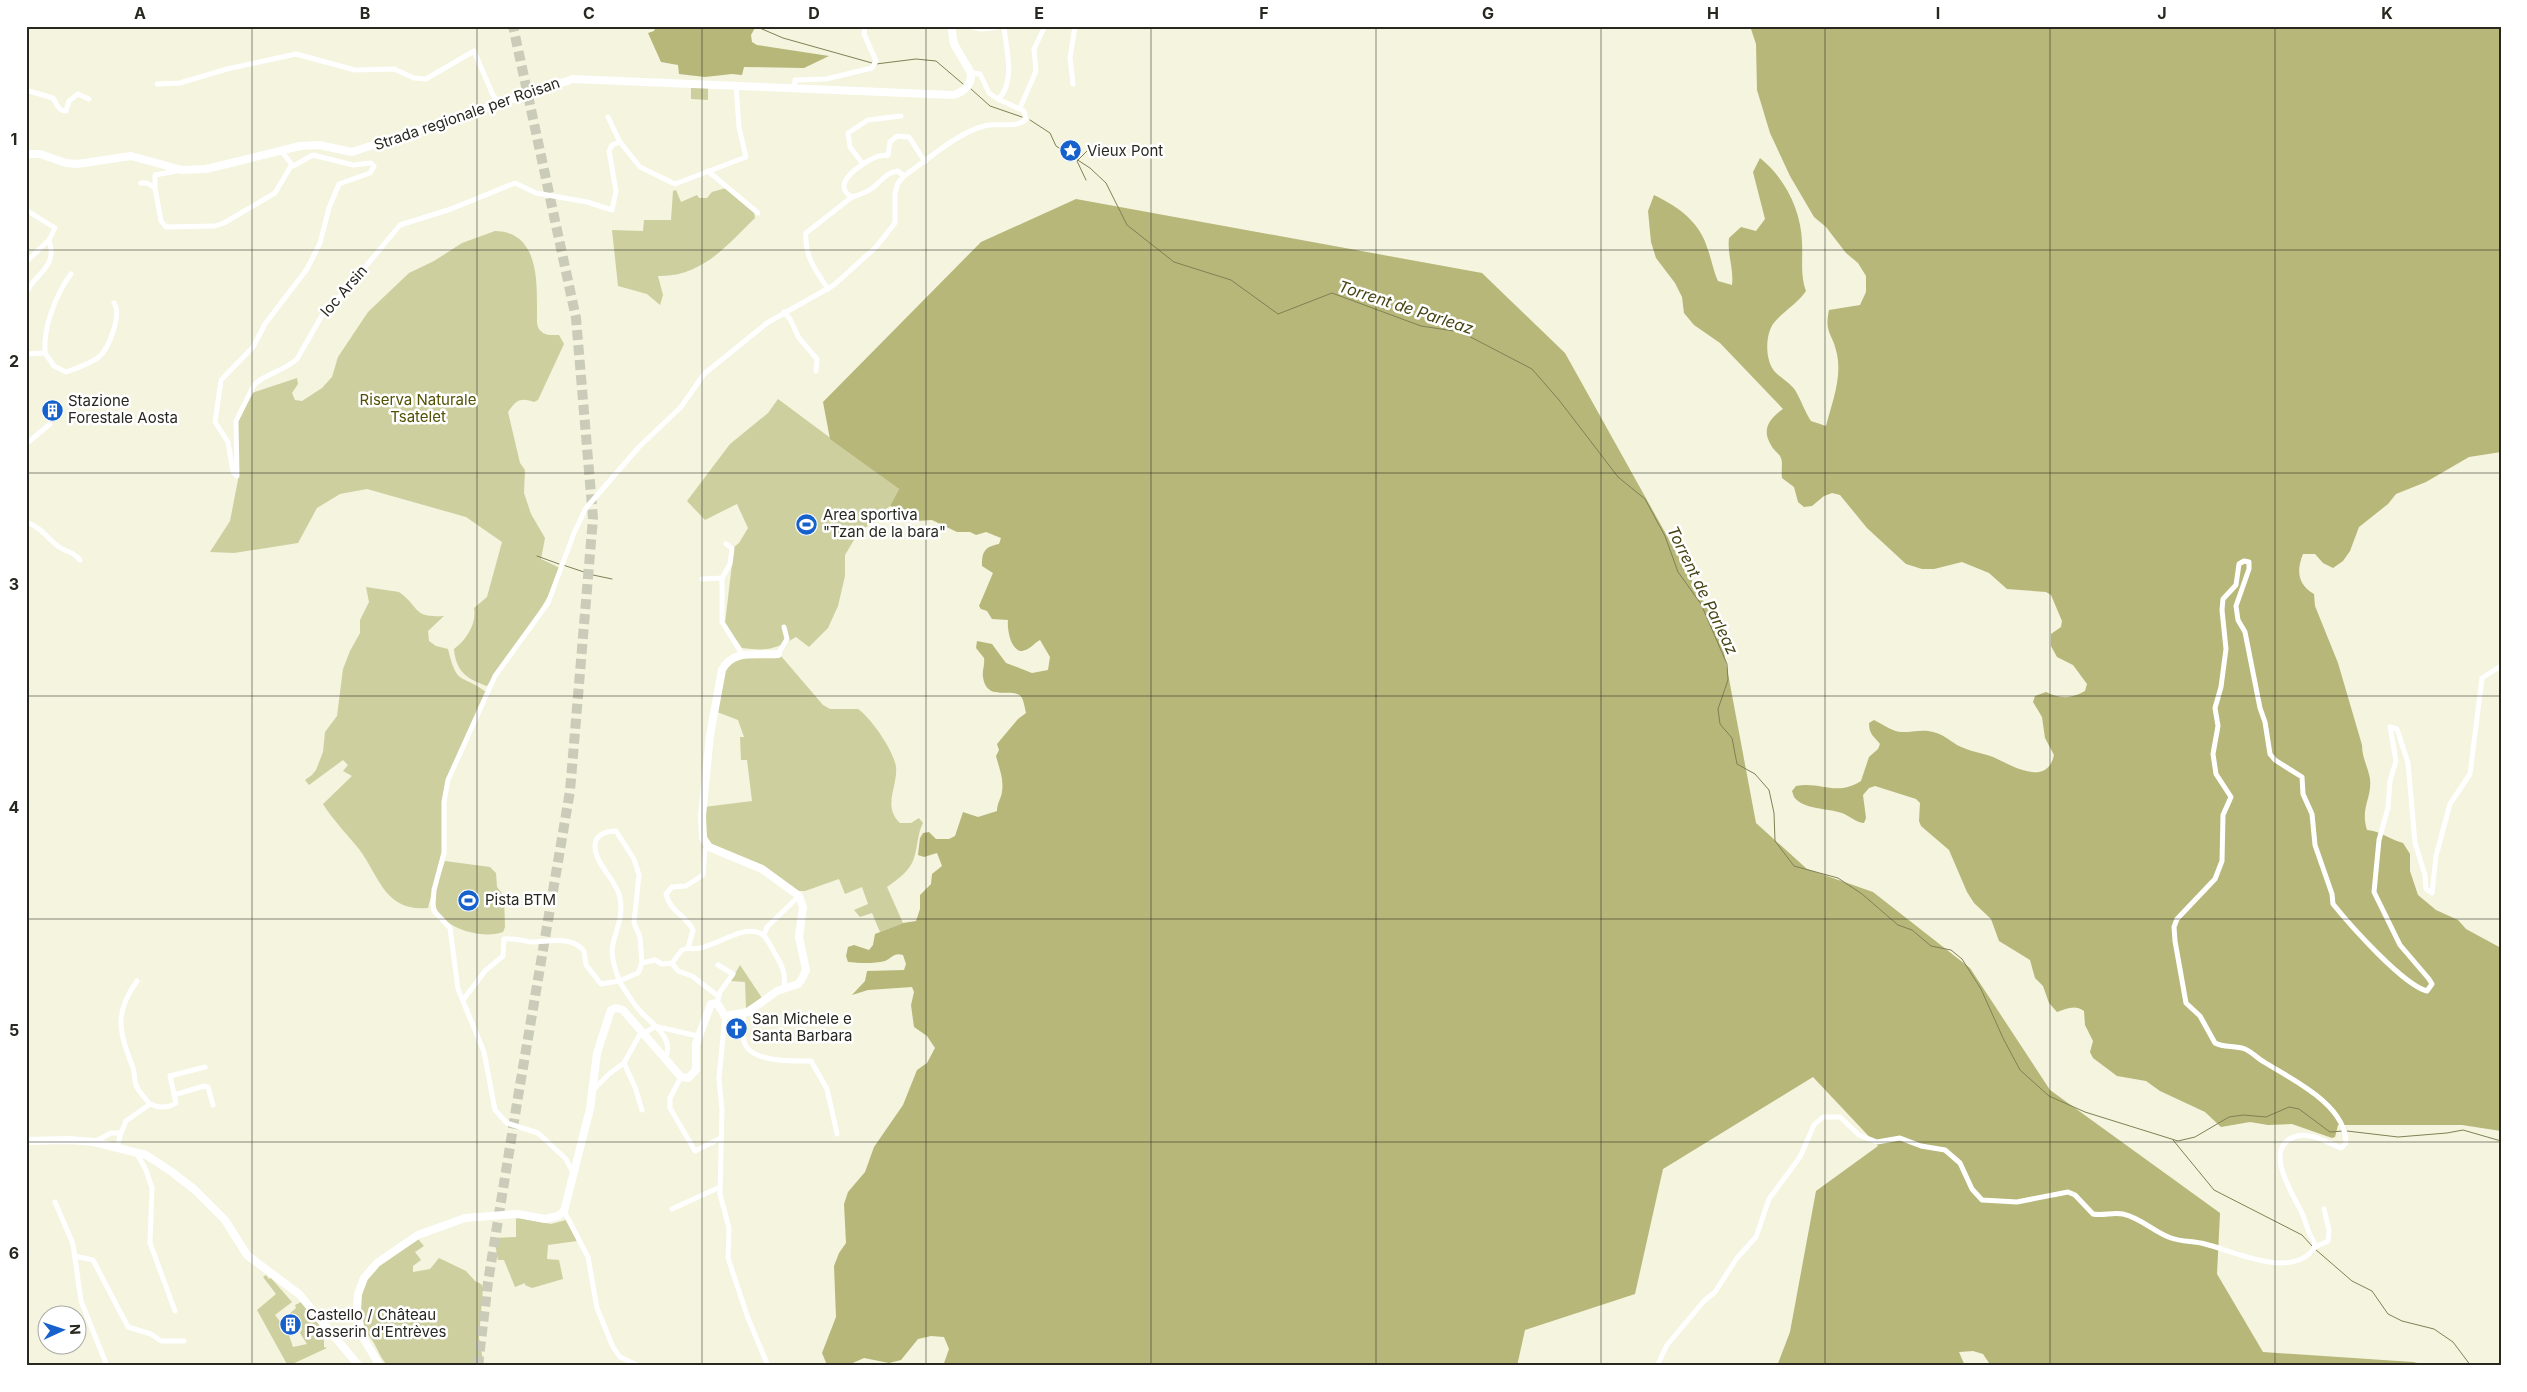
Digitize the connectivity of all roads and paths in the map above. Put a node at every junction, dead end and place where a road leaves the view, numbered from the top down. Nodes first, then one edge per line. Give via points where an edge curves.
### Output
1 (865, 26) edge
2 (951, 26) edge
3 (967, 26) edge
4 (1045, 26) edge
5 (1075, 26) edge
6 (1006, 27) edge
7 (971, 73) junction
8 (157, 84) dead end
9 (1073, 84) dead end
10 (736, 85) junction
11 (794, 87) junction
12 (26, 90) edge
13 (89, 98) dead end
14 (998, 99) junction
15 (499, 103) junction
16 (1020, 108) junction
17 (901, 116) dead end
18 (608, 117) dead end
19 (620, 142) junction
20 (282, 152) junction
21 (26, 154) edge
22 (925, 162) junction
23 (863, 164) junction
24 (291, 166) junction
25 (182, 170) junction
26 (708, 171) junction
27 (904, 176) junction
28 (141, 182) dead end
29 (155, 188) junction
30 (852, 197) junction
31 (26, 210) edge
32 (758, 213) dead end
33 (49, 240) junction
34 (26, 262) edge
35 (71, 274) dead end
36 (826, 290) junction
37 (27, 291) edge
38 (114, 303) dead end
39 (784, 312) junction
40 (45, 353) junction
41 (26, 354) edge
42 (816, 371) dead end
43 (50, 424) dead end
44 (26, 444) edge
45 (26, 522) edge
46 (726, 544) dead end
47 (80, 560) dead end
48 (722, 578) junction
49 (702, 579) dead end
50 (784, 627) dead end
51 (742, 654) junction
52 (778, 654) joint
53 (2501, 666) edge
54 (708, 846) junction
55 (799, 896) junction
56 (764, 936) junction
57 (688, 948) junction
58 (642, 963) junction
59 (672, 963) junction
60 (718, 965) dead end
61 (137, 981) dead end
62 (619, 981) junction
63 (784, 988) junction
64 (717, 999) junction
65 (463, 1000) junction
66 (743, 1013) junction
67 (725, 1016) junction
68 (656, 1026) junction
69 (644, 1033) junction
70 (698, 1036) junction
71 (665, 1058) junction
72 (624, 1063) junction
73 (205, 1067) dead end
74 (681, 1077) junction
75 (592, 1092) junction
76 (174, 1095) junction
77 (150, 1104) junction
78 (213, 1105) dead end
79 (642, 1110) dead end
80 (121, 1133) junction
81 (837, 1134) dead end
82 (721, 1138) junction
83 (26, 1141) edge
84 (94, 1142) junction
85 (117, 1147) junction
86 (136, 1152) junction
87 (572, 1171) junction
88 (720, 1186) junction
89 (55, 1202) dead end
90 (672, 1209) dead end
91 (2324, 1209) dead end
92 (564, 1211) junction
93 (2315, 1247) junction
94 (74, 1256) junction
95 (175, 1311) dead end
96 (184, 1341) dead end
97 (377, 1364) edge
98 (107, 1366) edge
99 (359, 1366) edge
100 (639, 1366) edge
101 (768, 1366) edge
102 (1657, 1366) edge

1 - 11 street via 864,34 876,61 873,66 826,79 796,80
2 - 7 street via 954,44
3 - 6 street via 976,29
4 - 16 street via 1034,49 1036,71
5 - 9 street via 1070,58
6 - 14 street via 1008,80
7 - 11 street, Strada regionale per Roisan via 967,87 953,95
7 - 14 street via 980,74 990,93
8 - 15 street via 174,85 296,54 355,70 394,69 414,78 426,79 474,51
10 - 11 street, Strada regionale per Roisan
10 - 15 street, Strada regionale per Roisan via 572,79
10 - 26 street via 739,128 746,158
12 - 13 street via 53,98 63,110 78,94
14 - 16 street
15 - 20 street, Strada regionale per Roisan via 362,150 346,152 312,145
16 - 22 street via 1026,114 1024,122 976,129
17 - 23 street via 868,120 848,133 850,147
18 - 19 street
19 - 24 street, loc Arsin via 612,145 610,151 616,191 612,210 536,193 514,183 451,209 400,225 324,312 297,359 254,385 236,421 237,476 233,472 228,442 214,422 219,384 224,375 254,347 265,324 307,269 320,243 326,216 339,184 370,173 374,166 371,163 334,162 314,155
19 - 26 street via 640,167 676,184
20 - 24 street
20 - 25 street, Strada regionale per Roisan via 206,170
21 - 25 street, Strada regionale per Roisan via 40,154 77,164 131,156
22 - 23 street via 909,137 897,136 890,142 888,155
22 - 27 street
23 - 30 street via 845,179 846,193
24 - 29 street via 275,193 215,226 166,227 161,222
25 - 29 street via 155,175
26 - 32 street
27 - 30 street via 898,171 890,173 870,190
27 - 36 street via 896,188 896,218 892,229
28 - 29 street
30 - 36 street via 806,233 810,262
31 - 33 street via 55,228
33 - 34 street
33 - 37 street via 52,252 48,264
35 - 40 street via 55,303 44,344
36 - 39 street
38 - 40 street via 118,315 106,346 97,358 66,372 54,366
39 - 42 street via 799,338 817,359
39 - 65 street via 704,374 681,407 639,447 586,508 548,603 506,659 489,689 448,780 444,802 444,853 432,899 434,910 450,928 458,989
40 - 41 street
43 - 44 street
45 - 47 street via 39,528
46 - 48 street via 732,548 730,564
48 - 49 street
48 - 51 street via 722,622
50 - 52 street via 787,639
51 - 52 street
51 - 54 street via 726,662 710,735 702,816 703,838
53 - 93 street via 2482,678 2470,774 2450,804 2436,856 2432,893 2426,889 2415,843 2408,762 2397,729 2390,727 2396,761 2379,840 2374,892 2400,945 2432,984 2427,991 2422,990 2397,972 2333,904 2312,835 2312,814 2303,794 2302,777 2270,754 2245,632 2238,620 2236,606 2249,562 2239,564 2236,585 2224,599 2226,649 2215,708 2218,726 2214,744 2216,774 2231,797 2223,815 2222,861 2215,879 2177,919 2174,941 2186,1003 2200,1016 2215,1043 2242,1048 2292,1077 2319,1098 2342,1127 2346,1143 2341,1148 2315,1137 2298,1135 2284,1145 2281,1153 2283,1178
54 - 55 street via 762,869
54 - 57 street via 703,875 686,886 672,887 666,894 675,913 693,928
55 - 56 street via 767,927
55 - 63 street via 803,913 799,937 806,970 798,984
56 - 57 street via 744,932 699,948
56 - 63 street via 784,970
57 - 59 street via 682,950
58 - 59 street via 655,960 662,964
58 - 62 street via 638,973
58 - 62 street via 640,937 634,923 640,875 616,831 604,832 597,838 595,847 621,900 620,921 612,949
59 - 64 street
60 - 64 street via 733,974
61 - 77 street via 126,996 120,1024 136,1085
62 - 65 street via 601,984 596,981 586,965 584,951 574,944 561,940 532,942 504,939 502,956 485,971
62 - 68 street via 639,1010
63 - 66 street
64 - 67 street
64 - 70 street via 706,1012
65 - 87 street via 484,1052 495,1110 507,1123 538,1133 566,1159
66 - 67 street
66 - 81 street via 744,1041 752,1051 770,1060 811,1061 827,1088
67 - 82 street via 720,1060
68 - 69 street
68 - 70 street
68 - 71 street via 667,1044
69 - 71 street
69 - 72 street via 636,1040
69 - 75 street via 621,1008 611,1010 597,1053
70 - 74 street via 696,1070 691,1077
71 - 74 street
72 - 75 street
72 - 79 street
73 - 76 street via 170,1076
74 - 82 street via 670,1098 670,1108 695,1151
75 - 87 street via 587,1123
76 - 77 street via 176,1103 171,1106
76 - 78 street via 208,1087
77 - 80 street via 126,1121
80 - 84 street via 111,1133
80 - 85 street
82 - 88 street
83 - 84 street
84 - 85 street
85 - 86 street
86 - 95 street via 152,1188 150,1243
86 - 99 street via 172,1172 212,1205 247,1255 294,1289
87 - 92 street
88 - 90 street
88 - 101 street via 729,1228 728,1258
89 - 94 street via 73,1244
91 - 93 street via 2328,1241
92 - 97 street via 546,1219 518,1214 465,1218 418,1235 378,1263 364,1278 357,1310 362,1336
92 - 100 street via 588,1257 597,1308 613,1347 620,1357
93 - 102 street via 2292,1262 2273,1262 2170,1238 2123,1214 2093,1214 2068,1192 2017,1202 1986,1201 1979,1198 1960,1163 1945,1150 1900,1138 1877,1142 1865,1138 1840,1117 1832,1115 1820,1118 1814,1125 1800,1157 1769,1199 1756,1237 1737,1258 1715,1292 1667,1345
94 - 96 street via 93,1260 128,1327 151,1334 161,1341
94 - 98 street via 81,1301

